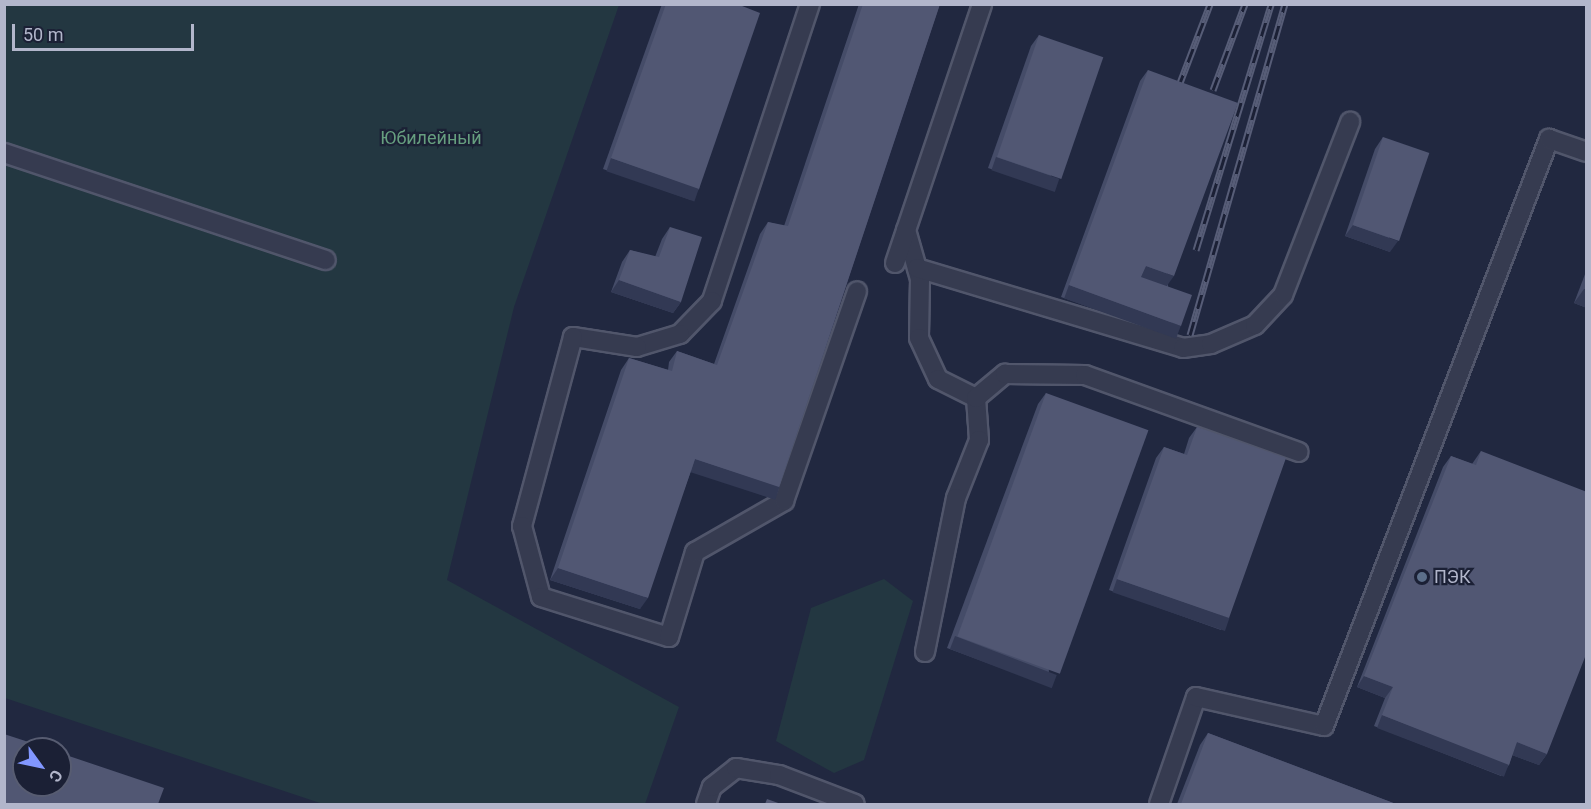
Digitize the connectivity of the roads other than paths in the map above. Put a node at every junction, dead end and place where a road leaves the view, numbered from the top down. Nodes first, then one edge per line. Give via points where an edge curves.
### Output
1 (810, 4) edge
2 (982, 4) edge
3 (1350, 122) dead end
4 (1587, 152) edge
5 (4, 153) edge
6 (906, 230) junction
7 (326, 260) dead end
8 (895, 263) dead end
9 (917, 268) junction
10 (857, 291) dead end
11 (976, 398) junction
12 (1299, 452) dead end
13 (925, 652) dead end
14 (706, 804) edge
15 (855, 804) edge
16 (1159, 804) edge

1 - 10 street via 712,301 680,333 637,347 573,337 522,526 541,597 669,637 695,552 784,501
2 - 6 street
3 - 9 street via 1283,295 1255,325 1211,344 1183,348
4 - 16 street via 1549,139 1324,726 1196,697
5 - 7 street
6 - 8 street
6 - 9 street
9 - 11 street via 919,338 938,379
11 - 12 street via 1005,374 1085,375
11 - 13 street via 979,440 956,498
14 - 15 street via 712,787 736,768 780,775

